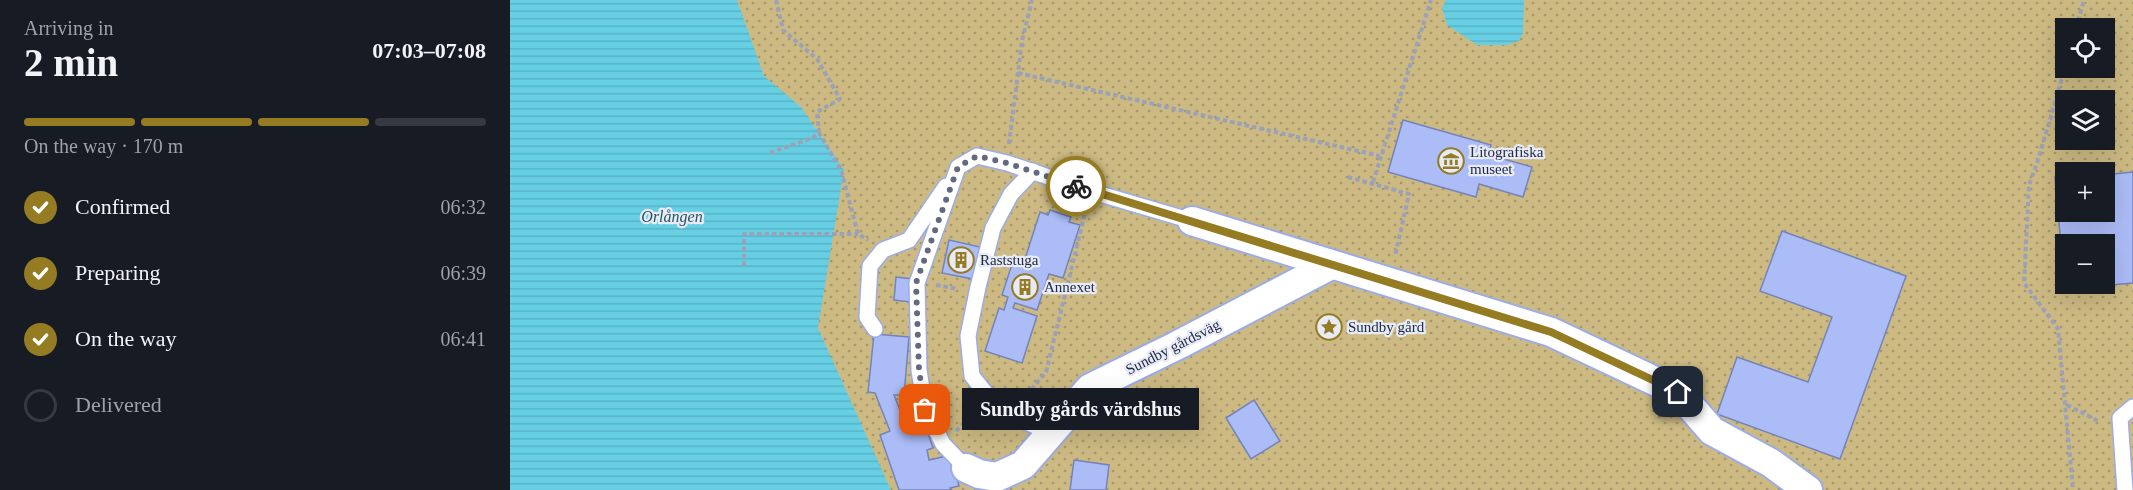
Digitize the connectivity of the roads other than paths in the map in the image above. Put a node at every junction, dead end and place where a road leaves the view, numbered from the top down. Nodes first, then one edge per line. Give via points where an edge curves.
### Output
1 (958, 167) junction
2 (1033, 171) junction
3 (1192, 221) joint
4 (1331, 265) junction
5 (875, 329) dead end
6 (2133, 407) edge
7 (1051, 433) junction
8 (966, 468) joint
9 (1801, 487) edge
10 (2125, 490) edge

1 - 2 lane via 977,156
1 - 5 lane via 909,240 883,249 870,267 867,317
1 - 8 lane, Sundby gårdsväg via 916,283 925,410 943,444
2 - 3 lane
2 - 7 lane via 1011,194 993,228 968,336 972,376 989,397 1017,417
3 - 4 street
4 - 7 street, Sundby gårdsväg via 1090,388
4 - 9 street via 1551,332 1678,392 1712,431 1771,463
6 - 10 lane via 2120,418
7 - 8 street, Sundby gårdsväg via 1023,465 997,477

